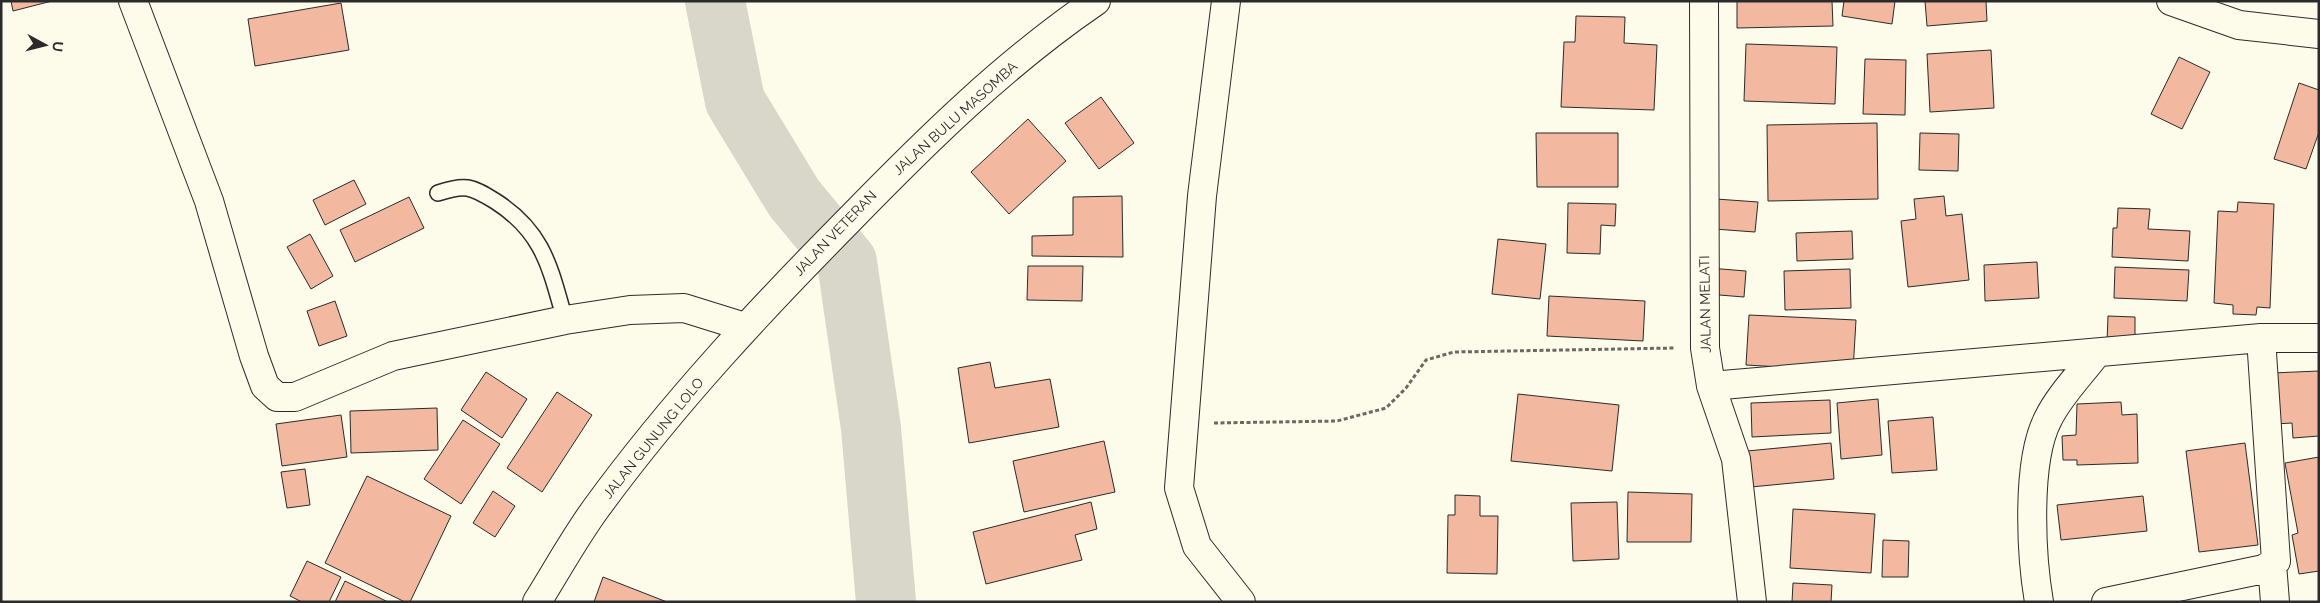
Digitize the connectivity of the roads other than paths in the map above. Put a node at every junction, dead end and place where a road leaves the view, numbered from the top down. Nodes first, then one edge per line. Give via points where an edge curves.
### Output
1 (134, 1) edge
2 (1096, 1) edge
3 (1226, 1) edge
4 (1704, 1) edge
5 (2171, 1) edge
6 (2319, 34) edge
7 (887, 181) joint
8 (438, 193) dead end
9 (784, 286) joint
10 (565, 320) junction
11 (745, 328) junction
12 (2261, 338) junction
13 (2319, 338) edge
14 (2096, 354) junction
15 (1711, 386) junction
16 (2272, 564) junction
17 (537, 602) edge
18 (1241, 602) edge
19 (1752, 602) edge
20 (2039, 602) edge
21 (2106, 602) edge
22 (2275, 602) edge

1 - 10 street via 209,201 254,356 265,386 277,396 295,397 392,356
2 - 7 street, JALAN BULU MASOMBA via 983,89
3 - 18 street via 1202,196 1178,488 1197,546
4 - 15 street, JALAN MELATI via 1705,348
5 - 6 street via 2240,26
7 - 9 street, JALAN VETERAN
8 - 10 lane via 458,186 473,187 516,214 535,237 548,261
9 - 11 street, JALAN GUNUNG LOLO
10 - 11 street via 630,310 684,308
11 - 17 street, JALAN GUNUNG LOLO via 649,438 595,509
12 - 13 street
12 - 14 street
12 - 16 street via 2277,555
14 - 15 street
14 - 20 street via 2048,419 2037,452 2033,518 2034,573
15 - 19 street, JALAN MELATI via 1736,459
16 - 21 street via 2264,569
16 - 22 street

